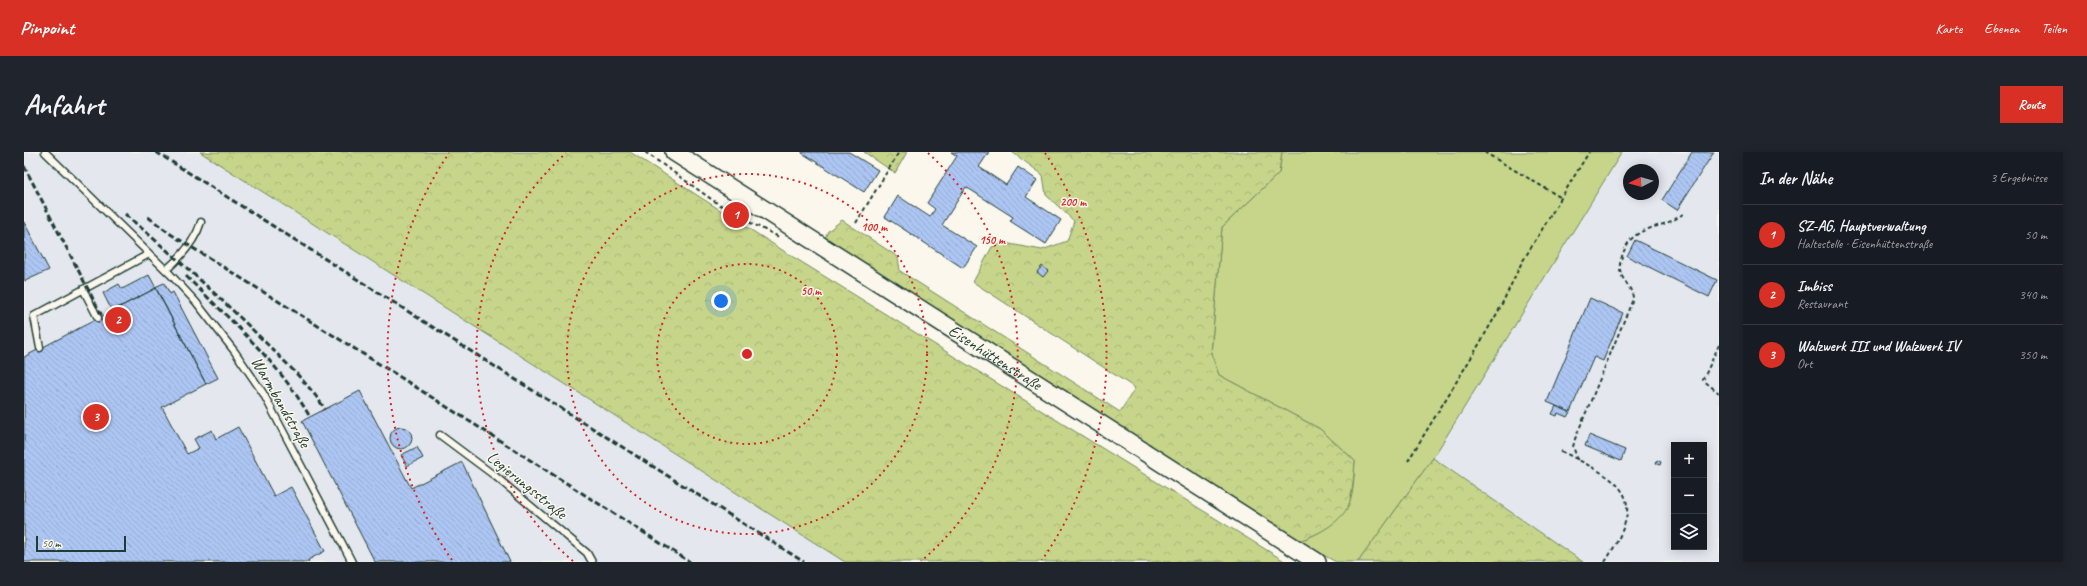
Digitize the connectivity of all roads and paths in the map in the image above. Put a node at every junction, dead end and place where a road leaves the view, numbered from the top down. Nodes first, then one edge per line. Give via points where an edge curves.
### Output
1 (45, 152) edge
2 (899, 152) edge
3 (1484, 152) edge
4 (1589, 152) edge
5 (679, 154) edge
6 (1560, 198) junction
7 (1684, 213) dead end
8 (201, 222) dead end
9 (856, 223) dead end
10 (149, 254) junction
11 (166, 270) junction
12 (83, 289) junction
13 (98, 318) dead end
14 (1719, 345) edge
15 (40, 348) dead end
16 (1719, 393) edge
17 (440, 435) dead end
18 (1561, 451) dead end
19 (1578, 460) junction
20 (1408, 461) dead end
21 (352, 562) edge
22 (592, 562) edge
23 (1317, 562) edge
24 (1605, 562) edge

1 - 10 lane, Warmbandstraße
2 - 9 path
3 - 6 path
4 - 6 path
5 - 23 street, Eisenhüttenstraße
6 - 20 path via 1521,264 1499,310
7 - 19 path via 1670,223 1636,234 1627,244 1619,269 1632,290 1633,299 1575,439 1574,447
8 - 11 lane via 198,233 189,246
10 - 11 lane, Warmbandstraße
10 - 12 lane
11 - 21 lane, Warmbandstraße via 217,329 264,393
12 - 13 lane
12 - 15 lane via 34,316
14 - 16 path via 1703,380
17 - 22 lane, Legierungsstraße via 501,480 587,553
18 - 19 path
19 - 24 path via 1618,484 1628,504 1624,526

